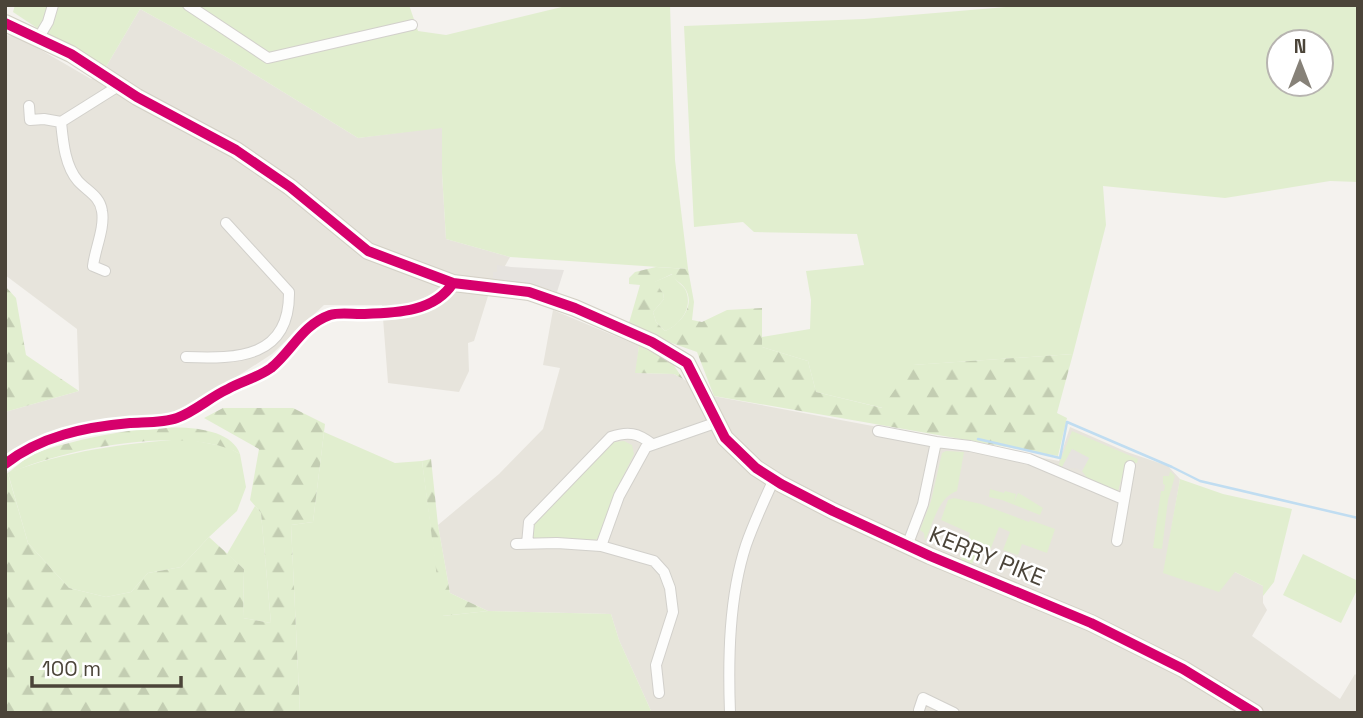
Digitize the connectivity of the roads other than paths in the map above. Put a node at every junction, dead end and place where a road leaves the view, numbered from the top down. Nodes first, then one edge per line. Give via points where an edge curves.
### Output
1 (53, 5) edge
2 (188, 5) edge
3 (5, 23) edge
4 (412, 25) dead end
5 (39, 37) junction
6 (120, 85) junction
7 (29, 106) dead end
8 (61, 122) junction
9 (226, 223) dead end
10 (105, 271) dead end
11 (453, 284) junction
12 (284, 328) junction
13 (299, 335) junction
14 (186, 356) dead end
15 (715, 423) junction
16 (878, 431) dead end
17 (936, 442) junction
18 (652, 444) junction
19 (5, 464) edge
20 (1130, 466) dead end
21 (774, 480) junction
22 (1123, 499) junction
23 (1117, 541) dead end
24 (601, 546) junction
25 (907, 546) junction
26 (659, 693) dead end
27 (919, 710) dead end
28 (730, 713) edge
29 (954, 713) edge
30 (1255, 713) edge

1 - 5 street
2 - 4 street via 268,58
3 - 5 street, KERRY PIKE
5 - 6 street, KERRY PIKE
6 - 8 street
6 - 11 street, KERRY PIKE via 236,150 368,251
7 - 8 street via 30,120
8 - 10 street via 70,168 102,212 93,266
9 - 12 street via 289,292
11 - 13 street via 438,300 415,309 331,315
11 - 15 street, KERRY PIKE via 528,292 652,342 687,363
12 - 13 street
12 - 14 street via 265,348 250,353
13 - 19 street via 271,368 191,412 174,419 49,439
15 - 18 street
15 - 21 street, KERRY PIKE via 733,447
16 - 17 street
17 - 22 street via 1029,459
17 - 25 street via 923,504
18 - 24 street via 646,447 620,496
18 - 24 street via 633,434 611,438 528,522 522,544
20 - 22 street
21 - 25 street, KERRY PIKE
21 - 28 street via 746,546 736,592
22 - 23 street
24 - 26 street via 654,561 664,572 673,612 656,665
25 - 30 street, KERRY PIKE via 1091,623 1184,668
27 - 29 street via 923,698

